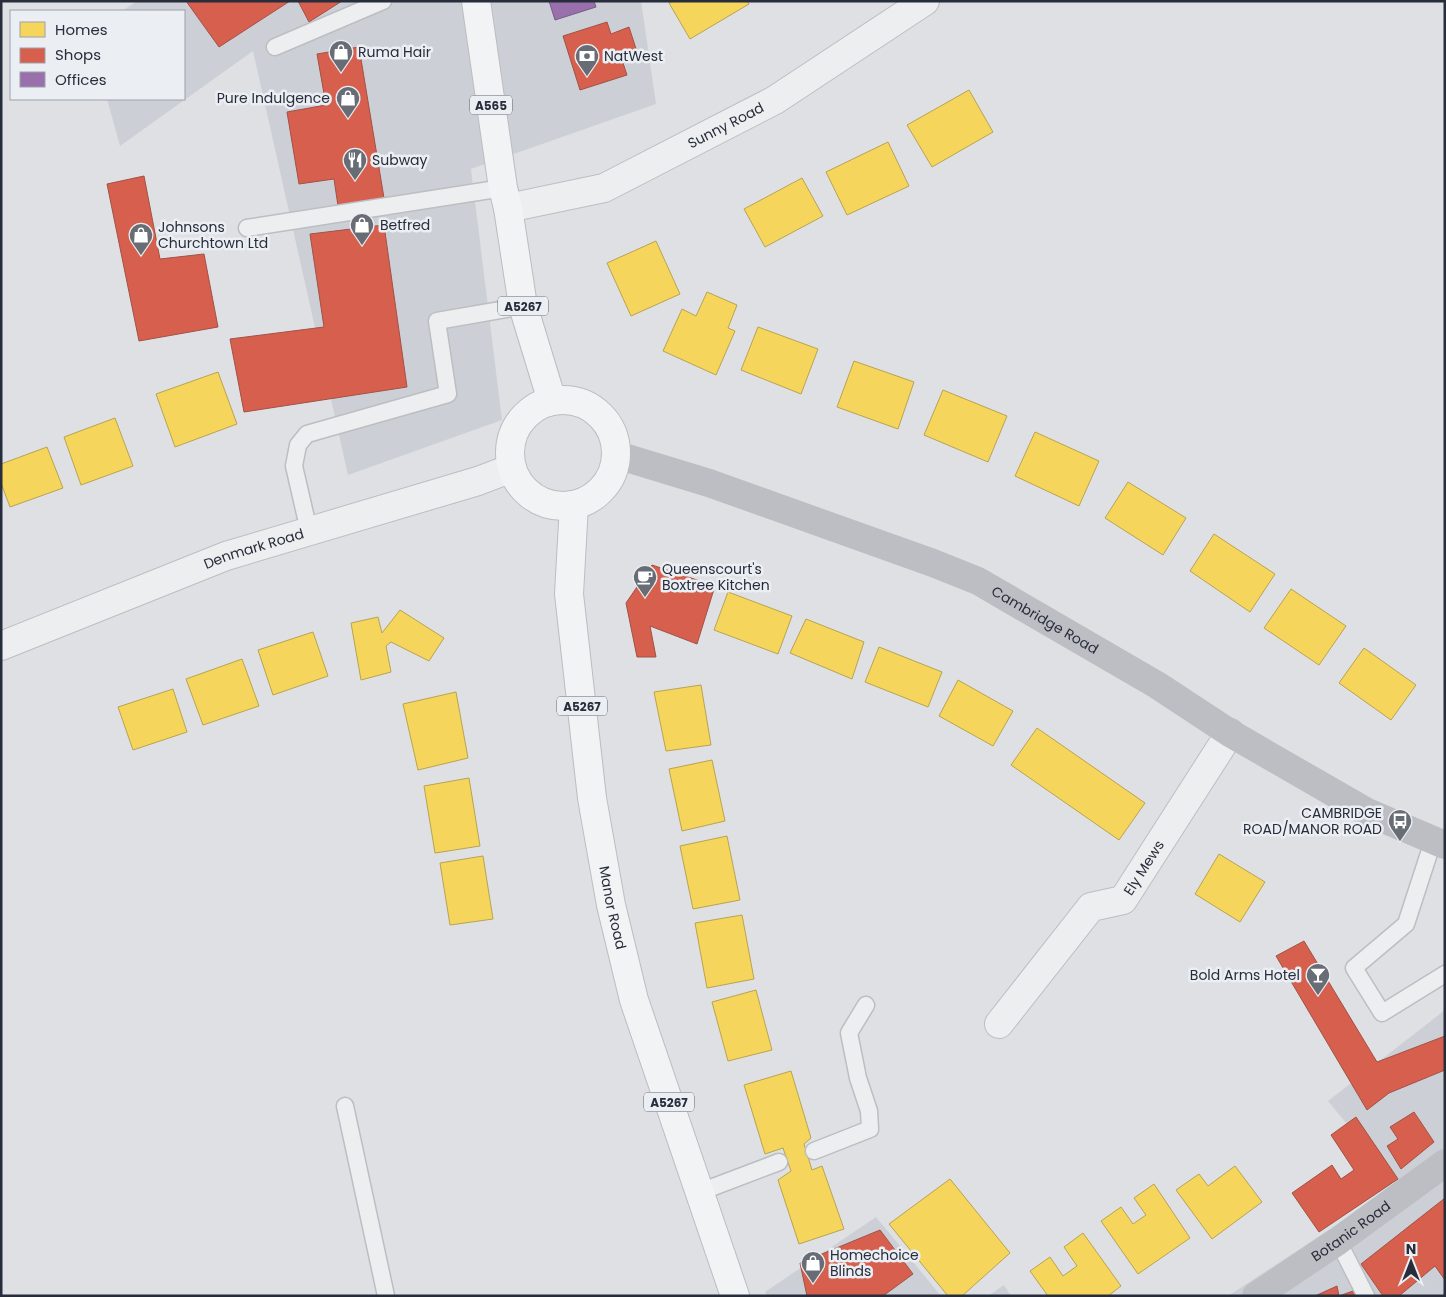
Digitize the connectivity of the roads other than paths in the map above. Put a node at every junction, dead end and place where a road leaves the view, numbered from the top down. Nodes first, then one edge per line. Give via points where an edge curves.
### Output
1 (383, 1) edge
2 (476, 1) edge
3 (925, 1) edge
4 (275, 47) dead end
5 (506, 198) junction
6 (248, 228) dead end
7 (523, 306) junction
8 (552, 401) junction
9 (617, 456) junction
10 (512, 468) junction
11 (574, 505) junction
12 (309, 531) junction
13 (1, 646) edge
14 (1230, 733) junction
15 (1439, 843) edge
16 (1445, 974) edge
17 (866, 1005) dead end
18 (999, 1024) dead end
19 (345, 1106) dead end
20 (814, 1151) dead end
21 (779, 1162) dead end
22 (1445, 1163) edge
23 (700, 1192) junction
24 (1338, 1241) junction
25 (386, 1296) edge
26 (735, 1296) edge
27 (1256, 1296) edge
28 (1366, 1296) edge

1 - 4 lane
2 - 5 main road, A565
3 - 5 street, Sunny Road via 775,100 604,188
5 - 6 lane
5 - 7 main road, A5267
7 - 8 main road, A5267
7 - 12 lane via 437,321 448,394 307,434 298,445 294,466
8 - 9 main road via 568,400 598,412 612,432
8 - 10 main road via 536,407 522,419 510,451
9 - 11 main road via 604,488 590,499
9 - 14 main road, Cambridge Road via 709,482 978,582 1157,684
10 - 11 main road via 519,482 543,502 558,506
10 - 12 street, Denmark Road
11 - 23 main road, Manor Road / A5267 via 569,594 592,798 611,905 634,1000
12 - 13 street, Denmark Road via 226,556
14 - 15 main road, Cambridge Road via 1367,812
14 - 18 street, Ely Mews via 1123,900 1091,907
15 - 16 lane via 1406,924 1354,968 1382,1013
17 - 20 lane via 849,1033 869,1111 870,1129
19 - 25 lane
21 - 23 lane
22 - 24 main road, Botanic Road
23 - 26 main road, Manor Road / A5267
24 - 27 main road, Botanic Road
24 - 28 lane

